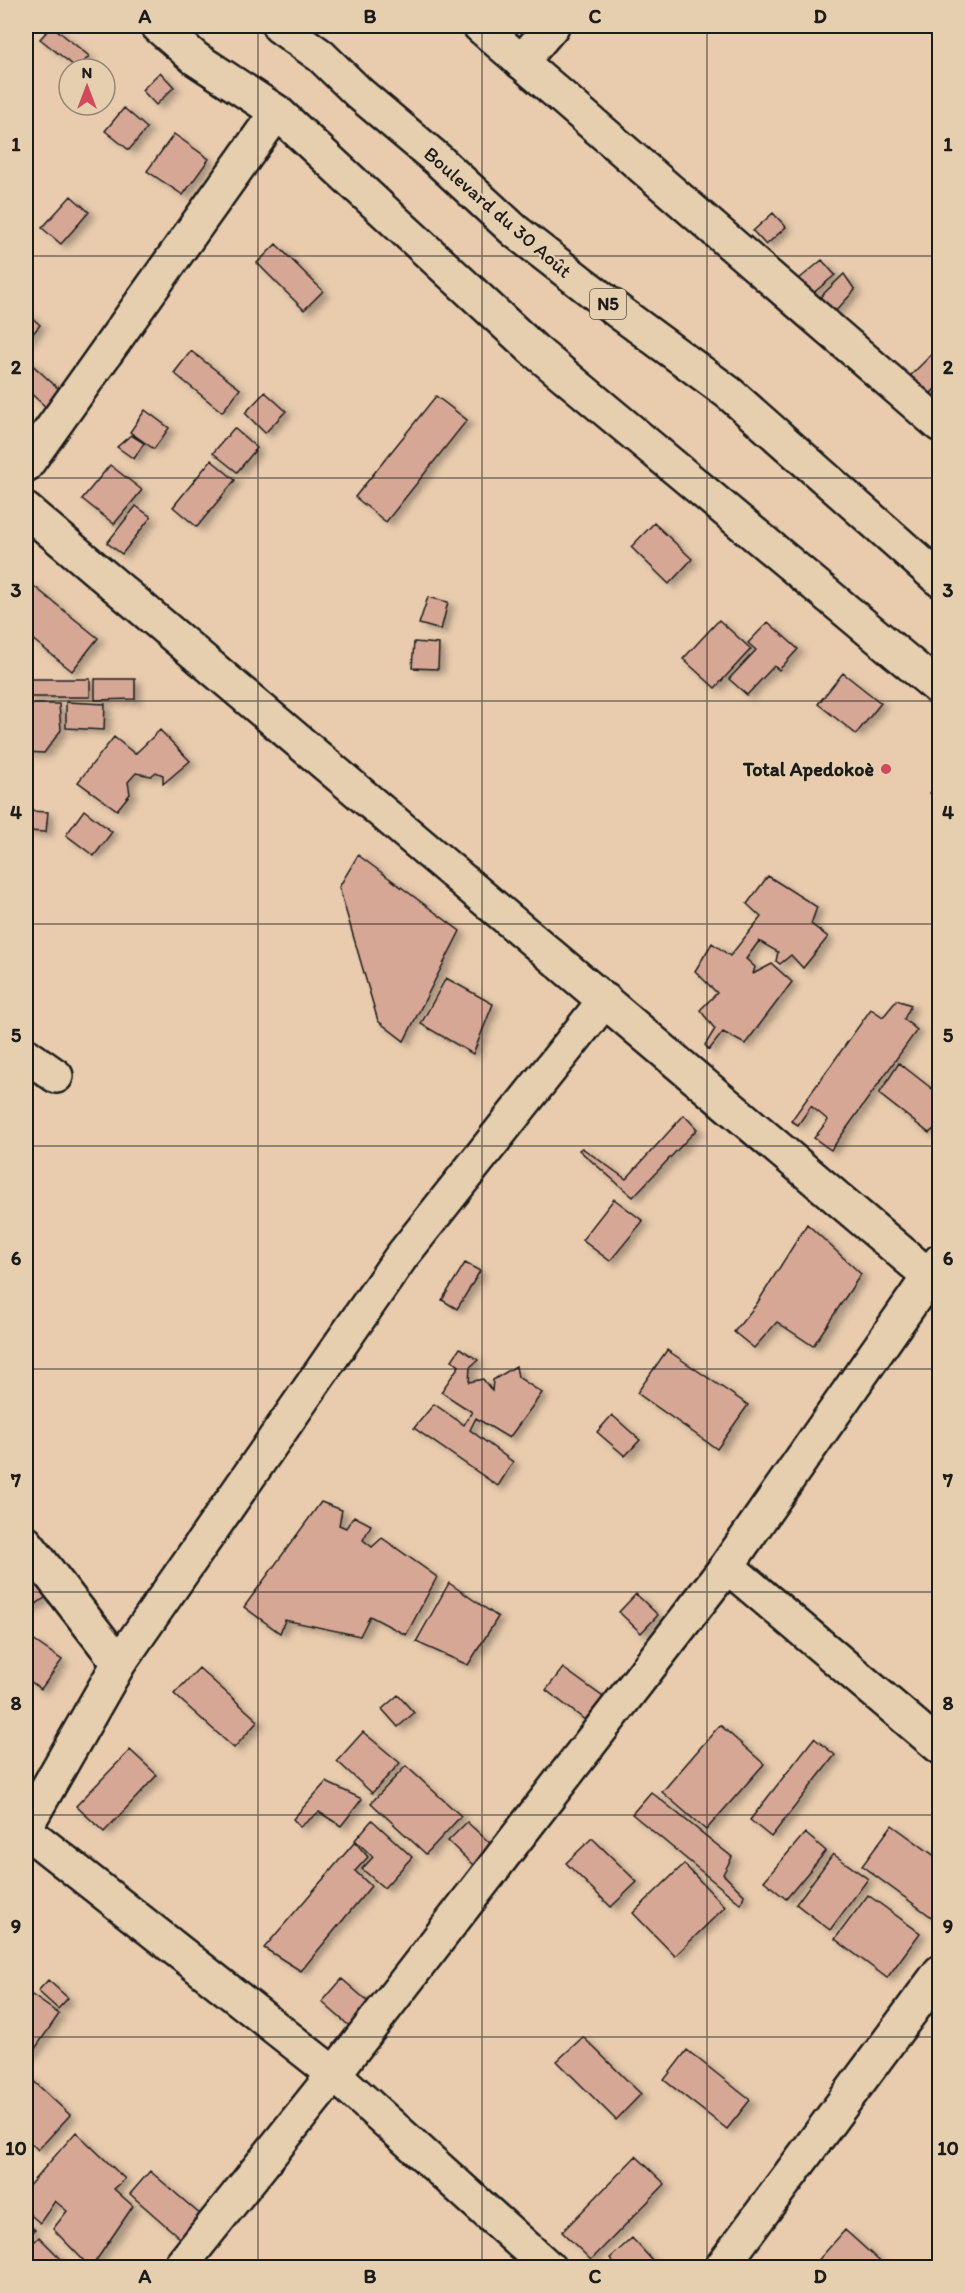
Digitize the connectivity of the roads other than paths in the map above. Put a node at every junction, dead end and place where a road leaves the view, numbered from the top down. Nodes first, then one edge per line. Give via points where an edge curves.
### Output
1 (158, 26) edge
2 (279, 26) edge
3 (480, 26) edge
4 (552, 26) edge
5 (521, 62) junction
6 (277, 112) junction
7 (939, 425) edge
8 (26, 465) edge
9 (26, 510) edge
10 (939, 580) edge
11 (939, 689) edge
12 (605, 1000) junction
13 (26, 1055) edge
14 (56, 1076) dead end
15 (934, 1268) edge
16 (26, 1543) edge
17 (727, 1566) junction
18 (118, 1663) junction
19 (939, 1747) edge
20 (26, 1826) edge
21 (26, 1831) edge
22 (939, 1972) edge
23 (334, 2074) junction
24 (179, 2268) edge
25 (549, 2268) edge
26 (721, 2268) edge

1 - 6 main road via 196,59
2 - 10 main road, Boulevard du 30 Août / N5 via 321,56 514,231 729,393
3 - 5 main road
4 - 5 main road
5 - 7 main road
6 - 8 main road
6 - 11 main road via 534,350
9 - 12 main road
12 - 15 main road
12 - 18 main road via 401,1257
13 - 14 main road
15 - 17 main road
16 - 18 main road
17 - 19 main road
17 - 23 main road
18 - 20 main road
21 - 23 main road
22 - 26 main road
23 - 24 main road
23 - 25 main road

